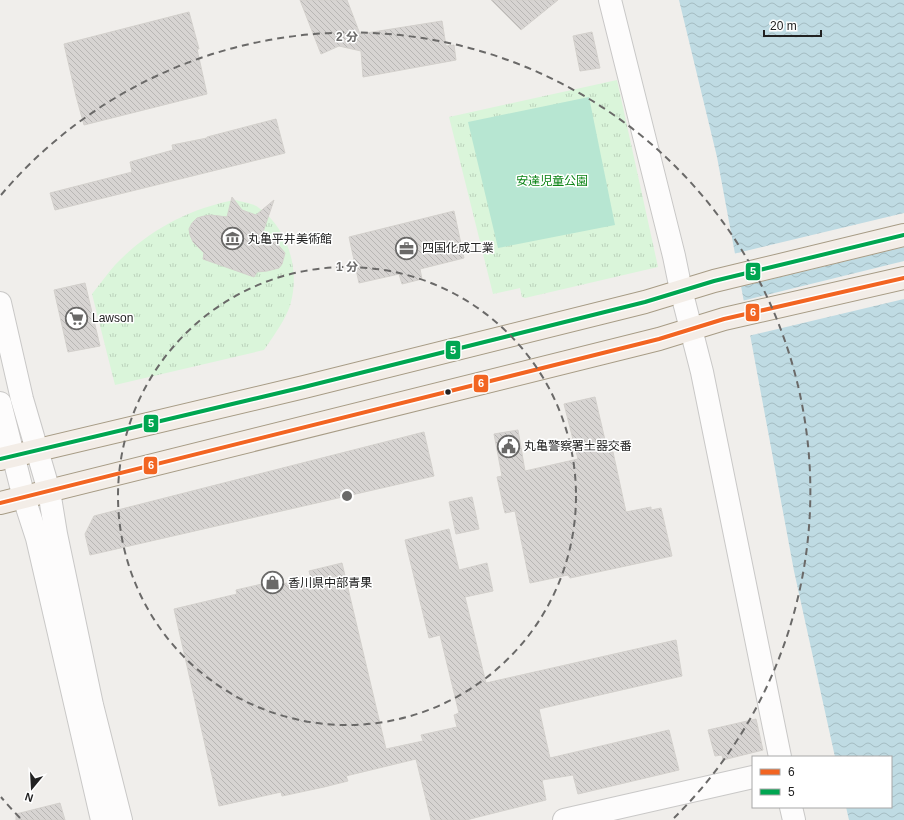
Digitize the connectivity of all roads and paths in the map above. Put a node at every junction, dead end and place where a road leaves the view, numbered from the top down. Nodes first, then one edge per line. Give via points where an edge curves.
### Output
1 (610, 0) edge
2 (904, 235) edge
3 (904, 278) edge
4 (681, 290) junction
5 (0, 303) edge
6 (692, 328) junction
7 (0, 403) edge
8 (37, 450) junction
9 (7, 457) edge
10 (49, 491) junction
11 (24, 498) junction
12 (0, 503) edge
13 (780, 756) edge
14 (752, 777) edge
15 (791, 808) edge
16 (102, 820) edge
17 (121, 820) edge
18 (564, 820) edge
19 (794, 820) edge

1 - 4 street
2 - 4 main road
3 - 6 main road via 724,318
4 - 6 street
4 - 8 main road via 639,304
5 - 8 street via 19,387
6 - 10 main road via 659,339
6 - 13 street
7 - 9 street
8 - 9 main road
8 - 10 street
9 - 11 street
10 - 11 main road
10 - 17 street via 90,697
11 - 12 main road
11 - 16 street via 38,544
14 - 18 street
15 - 19 street

